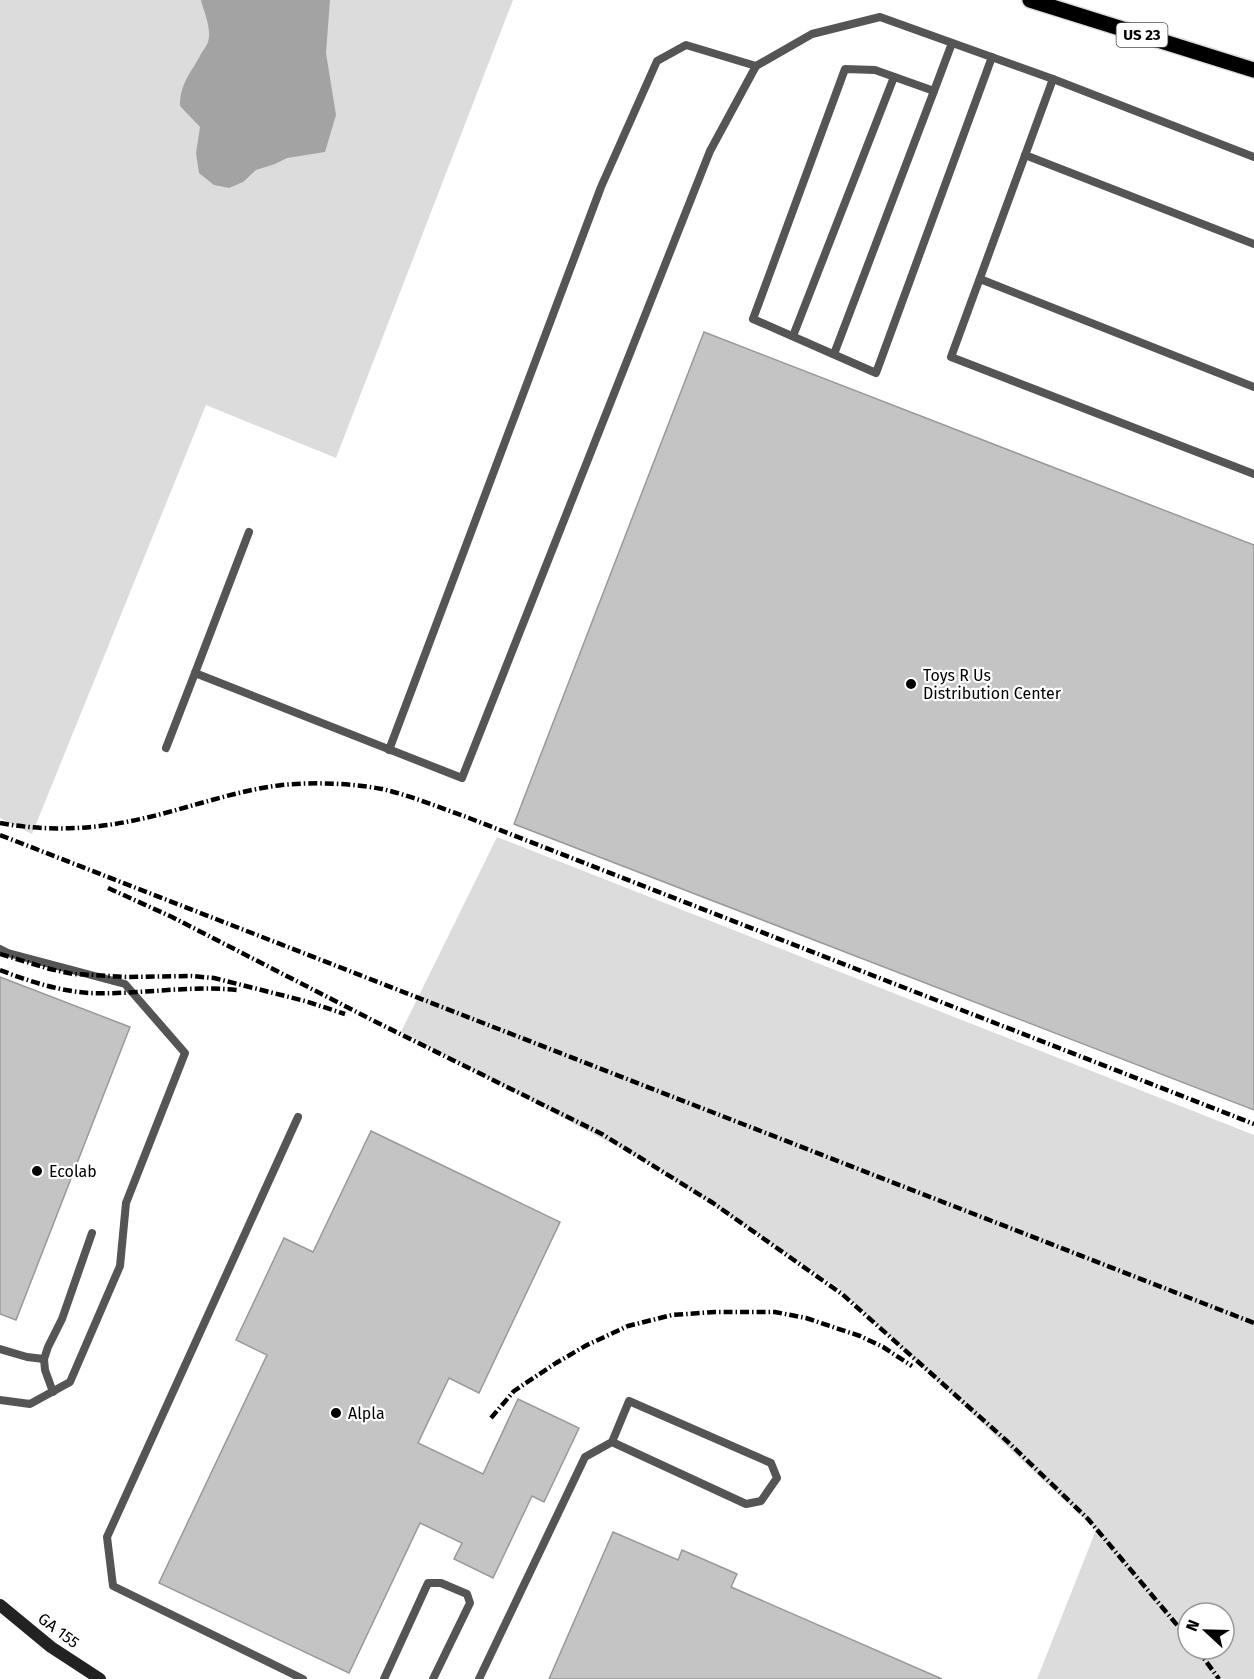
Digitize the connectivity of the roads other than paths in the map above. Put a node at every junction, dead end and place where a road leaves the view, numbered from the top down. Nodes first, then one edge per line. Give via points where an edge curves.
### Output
1 (1030, 0) edge
2 (952, 43) junction
3 (992, 57) junction
4 (756, 66) junction
5 (1254, 70) edge
6 (894, 77) junction
7 (1053, 79) junction
8 (934, 92) junction
9 (1025, 155) junction
10 (1254, 157) edge
11 (1254, 244) edge
12 (980, 279) junction
13 (793, 336) junction
14 (834, 354) junction
15 (1254, 387) edge
16 (1254, 474) edge
17 (249, 532) dead end
18 (195, 673) junction
19 (166, 748) dead end
20 (389, 750) junction
21 (0, 950) edge
22 (298, 1117) dead end
23 (92, 1233) dead end
24 (0, 1349) edge
25 (44, 1359) junction
26 (53, 1392) junction
27 (0, 1400) edge
28 (612, 1442) junction
29 (0, 1605) edge
30 (100, 1679) edge
31 (303, 1679) edge
32 (384, 1679) edge
33 (433, 1679) edge
34 (479, 1679) edge

1 - 5 main road, US 23
2 - 3 lane
2 - 4 lane via 880,16 812,34
2 - 8 lane
3 - 7 lane
3 - 14 lane via 876,372
4 - 20 lane via 686,45 657,61 601,187
4 - 20 lane via 710,151 462,778
6 - 8 lane
6 - 13 lane
6 - 13 lane via 875,70 845,69 753,319
7 - 9 lane
7 - 10 lane
8 - 14 lane
9 - 11 lane
9 - 12 lane
12 - 15 lane
12 - 16 lane via 951,357
13 - 14 lane
17 - 18 lane
18 - 19 lane
18 - 20 lane
21 - 26 lane via 125,984 185,1053 126,1203 120,1266 70,1382
22 - 31 lane via 107,1537 113,1586
23 - 25 lane
24 - 25 lane
25 - 26 lane
26 - 27 lane via 30,1404
28 - 28 lane via 746,1504 761,1501 777,1478 771,1463 630,1401
28 - 34 lane via 585,1457
29 - 30 main road, GA 155 / GA 155 via 51,1647
32 - 33 lane via 428,1583 441,1583 467,1594 470,1603

